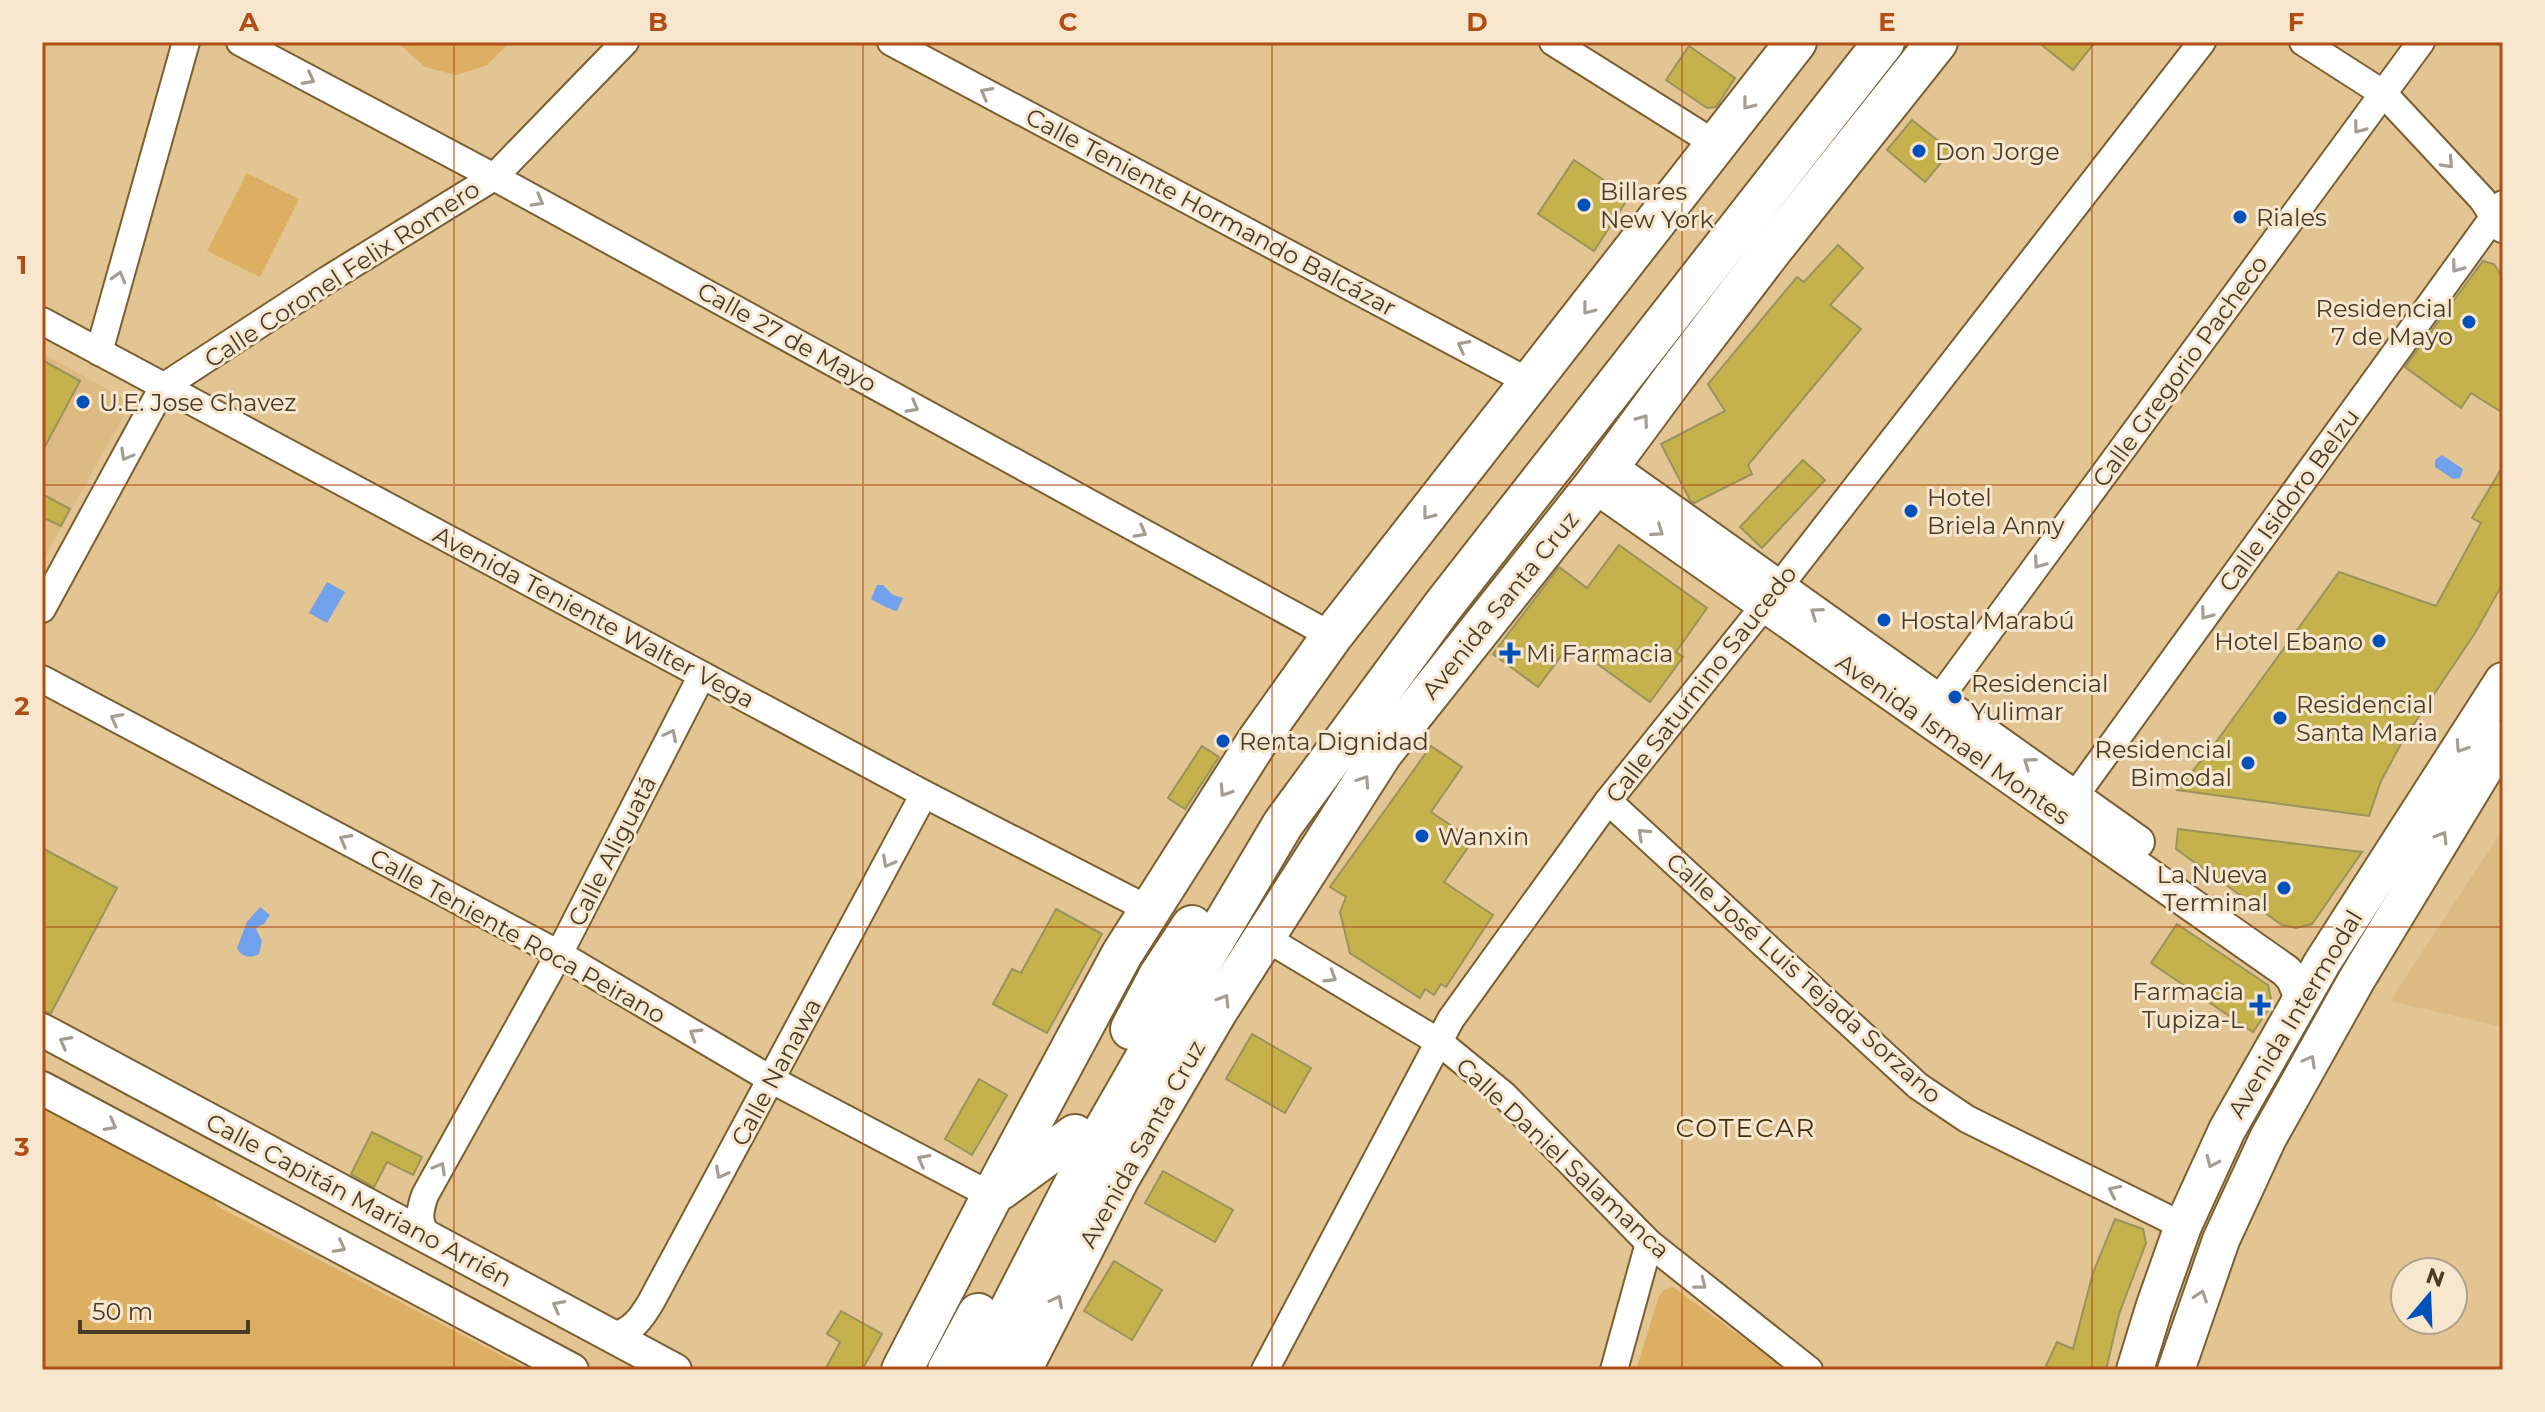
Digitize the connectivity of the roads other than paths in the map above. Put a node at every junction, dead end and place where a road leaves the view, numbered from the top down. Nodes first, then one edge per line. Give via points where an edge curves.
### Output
1 (186, 42) edge
2 (240, 42) edge
3 (625, 42) edge
4 (891, 42) edge
5 (1553, 42) edge
6 (1796, 42) edge
7 (1853, 42) edge
8 (1884, 42) edge
9 (1937, 42) edge
10 (2202, 42) edge
11 (2303, 42) edge
12 (2421, 42) edge
13 (2384, 94) junction
14 (1717, 145) junction
15 (494, 177) junction
16 (2500, 217) edge
17 (42, 321) edge
18 (99, 352) junction
19 (1531, 383) junction
20 (163, 387) junction
21 (1602, 476) junction
22 (1772, 596) junction
23 (42, 609) edge
24 (1332, 636) junction
25 (702, 675) junction
26 (42, 679) edge
27 (2503, 681) edge
28 (1939, 699) junction
29 (2503, 738) edge
30 (924, 794) junction
31 (2075, 796) junction
32 (1608, 801) junction
33 (1148, 909) junction
34 (1264, 937) junction
35 (559, 954) junction
36 (2322, 963) junction
37 (2301, 998) junction
38 (42, 1030) edge
39 (1439, 1042) junction
40 (772, 1080) junction
41 (42, 1088) edge
42 (1075, 1135) junction
43 (1119, 1178) junction
44 (992, 1196) junction
45 (2183, 1226) junction
46 (430, 1238) junction
47 (1649, 1243) junction
48 (1023, 1284) junction
49 (613, 1336) junction
50 (572, 1370) edge
51 (675, 1370) edge
52 (902, 1370) edge
53 (948, 1370) edge
54 (979, 1370) edge
55 (1021, 1370) edge
56 (1265, 1370) edge
57 (1614, 1370) edge
58 (1809, 1370) edge
59 (2135, 1370) edge
60 (2176, 1370) edge

18 -> 1 street
2 -> 15 street, Calle 27 de Mayo
3 - 15 street, Calle Coronel Felix Romero
19 -> 4 street, Calle Teniente Hormando Balcázar
5 - 14 street
6 -> 14 main road
7 - 42 main road via 1376,655 1266,810 1159,976
8 - 48 main road, Avenida Santa Cruz via 1443,606 1283,824 1094,1148
21 -> 9 main road, Avenida Santa Cruz
10 - 22 street, Calle Saturnino Saucedo
11 - 13 street
12 - 13 street, Calle Gregorio Pacheco
13 -> 16 street
13 -> 28 street, Calle Gregorio Pacheco
14 -> 19 main road
15 - 20 street, Calle Coronel Felix Romero
15 -> 24 street, Calle 27 de Mayo
16 -> 31 street, Calle Isidoro Belzu
17 - 18 street, Avenida Teniente Walter Vega
18 - 20 street, Avenida Teniente Walter Vega
19 -> 24 main road
20 -> 23 street, Calle Coronel Felix Romero
20 - 25 street, Avenida Teniente Walter Vega
21 - 22 street, Avenida Ismael Montes
34 -> 21 main road, Avenida Santa Cruz via 1382,753
28 -> 22 street, Avenida Ismael Montes
22 - 32 street, Calle Saturnino Saucedo
22 - 37 street, Avenida Ismael Montes via 2286,971
24 -> 33 main road
25 - 30 street, Avenida Teniente Walter Vega
35 -> 25 street, Calle Aliguatá
35 -> 26 street, Calle Teniente Roca Peirano
27 -> 36 main road, Avenida Intermodal
31 -> 28 street, Avenida Ismael Montes
60 -> 29 main road, Avenida Intermodal via 2221,1240 2268,1138 2350,990
30 - 33 street, Avenida Teniente Walter Vega
30 -> 40 street, Calle Nanawa
31 - 36 street, Avenida Ismael Montes via 2294,957
32 - 39 street, Calle Saturnino Saucedo
45 -> 32 street, Calle José Luis Tejada Sorzano via 1967,1119 1918,1086
33 - 44 main road
34 -> 39 street, Calle Daniel Salamanca
43 -> 34 main road, Avenida Santa Cruz
40 -> 35 street, Calle Teniente Roca Peirano
46 -> 35 street, Calle Aliguatá via 419,1212 425,1195
36 - 37 main road, Avenida Intermodal
37 -> 45 main road, Avenida Intermodal via 2227,1130
46 -> 38 street, Calle Capitán Mariano Arrién
39 - 47 street, Calle Daniel Salamanca via 1504,1095
39 - 56 street, Calle Saturnino Saucedo
44 -> 40 street, Calle Teniente Roca Peirano
40 -> 49 street, Calle Nanawa via 643,1315
41 -> 50 street, Calle Capitán Mariano Arrién
42 - 44 main road
42 - 53 main road
43 - 48 main road
55 -> 43 main road, Avenida Santa Cruz
44 - 52 main road
45 - 59 main road, Avenida Intermodal
49 -> 46 street, Calle Capitán Mariano Arrién
47 - 57 street
47 -> 58 street, Calle Daniel Salamanca
48 - 54 main road, Avenida Santa Cruz
49 - 51 street, Calle Capitán Mariano Arrién

